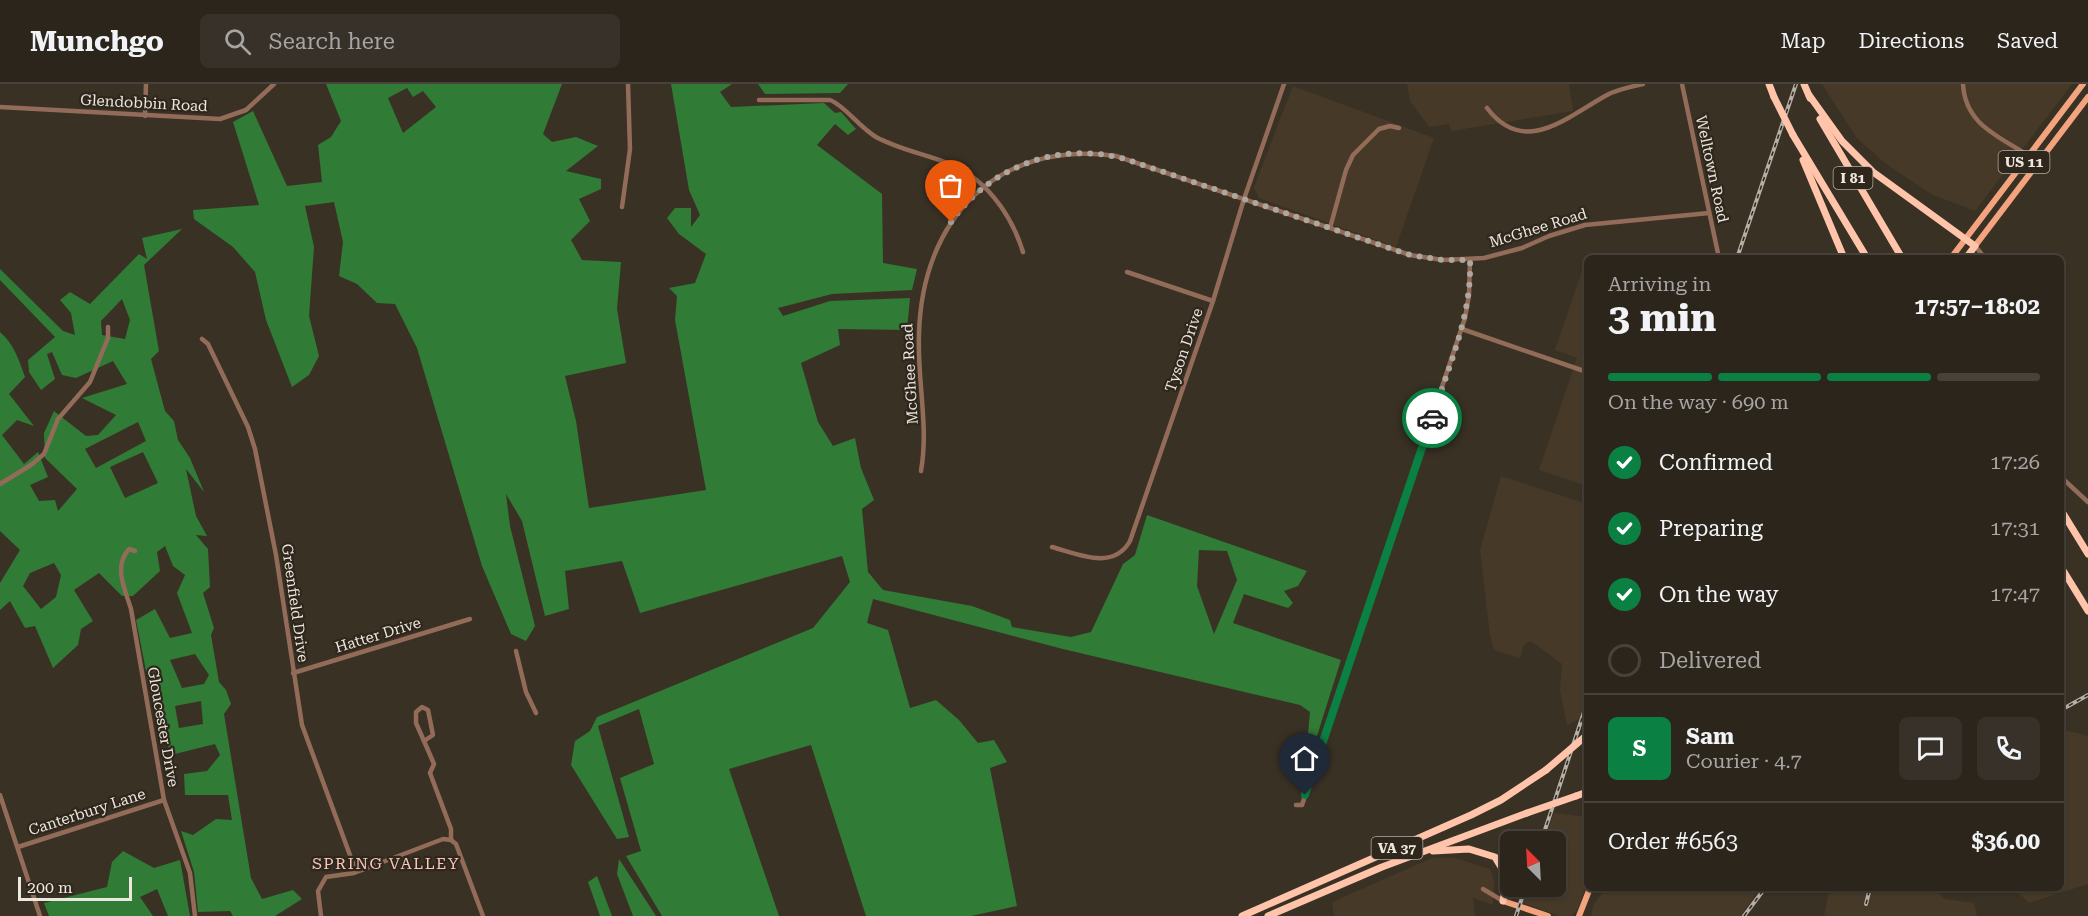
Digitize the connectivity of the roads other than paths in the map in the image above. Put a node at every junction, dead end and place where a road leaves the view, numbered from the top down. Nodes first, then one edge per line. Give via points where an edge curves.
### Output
1 (147, 84) edge
2 (274, 84) edge
3 (628, 84) edge
4 (1284, 84) edge
5 (1643, 84) edge
6 (1682, 84) edge
7 (1769, 84) edge
8 (1804, 84) edge
9 (1963, 84) edge
10 (2078, 84) edge
11 (2083, 84) edge
12 (2075, 94) junction
13 (1809, 95) junction
14 (2088, 97) edge
15 (759, 100) dead end
16 (0, 107) edge
17 (1487, 108) dead end
18 (145, 116) junction
19 (1399, 128) dead end
20 (1793, 135) junction
21 (2029, 156) junction
22 (984, 186) junction
23 (1244, 199) junction
24 (622, 207) dead end
25 (1709, 213) junction
26 (1330, 228) junction
27 (1966, 239) junction
28 (1975, 246) junction
29 (1023, 252) dead end
30 (1718, 255) edge
31 (1843, 255) edge
32 (1865, 255) edge
33 (1900, 255) edge
34 (1953, 255) edge
35 (1968, 255) edge
36 (1982, 255) edge
37 (1470, 260) junction
38 (1127, 272) dead end
39 (1213, 301) junction
40 (108, 327) dead end
41 (1462, 329) junction
42 (202, 339) dead end
43 (1584, 371) edge
44 (921, 471) dead end
45 (2064, 480) edge
46 (0, 484) edge
47 (2088, 502) edge
48 (2064, 515) edge
49 (1052, 547) dead end
50 (135, 551) dead end
51 (2088, 554) edge
52 (2064, 572) edge
53 (2088, 610) edge
54 (470, 619) dead end
55 (516, 651) dead end
56 (293, 673) junction
57 (536, 713) dead end
58 (1584, 738) edge
59 (424, 741) junction
60 (1584, 793) edge
61 (0, 795) edge
62 (164, 800) junction
63 (1296, 805) dead end
64 (451, 840) junction
65 (18, 848) junction
66 (362, 870) junction
67 (1483, 889) dead end
68 (1589, 891) edge
69 (1304, 900) junction
70 (1503, 901) junction
71 (40, 916) edge
72 (195, 916) edge
73 (321, 916) edge
74 (483, 916) edge
75 (1242, 916) edge
76 (1268, 916) edge
77 (1548, 916) edge
78 (1579, 916) edge

1 - 18 street
2 - 18 street, Glendobbin Road via 246,110 230,117
3 - 24 street via 630,149
4 - 23 street, Tyson Drive
5 - 17 street via 1608,94 1568,120 1543,129 1512,129
6 - 25 street, Welltown Road
7 - 20 highway, I 81, bridge
8 - 13 highway, I 81
9 - 21 street via 1967,105 1977,122
10 - 12 main road
11 - 12 main road, US 11
12 - 21 main road, US 11
13 - 27 highway via 1842,141 1868,167
13 - 33 highway, I 81
14 - 28 main road, US 11
15 - 22 street via 835,102 876,137 947,162
16 - 18 street, Glendobbin Road
19 - 26 street via 1379,129 1353,154
20 - 31 highway
20 - 32 highway, I 81
21 - 27 main road, US 11
22 - 23 street, McGhee Road via 1032,161 1085,153 1116,156
22 - 29 street via 1008,217
22 - 44 street, McGhee Road via 951,222 926,278 918,335 925,446
23 - 26 street, McGhee Road
23 - 39 street, Tyson Drive
25 - 30 street, Welltown Road
25 - 37 street, McGhee Road via 1585,225 1509,252
26 - 37 street, McGhee Road via 1421,258
27 - 28 highway
27 - 34 main road, US 11
28 - 35 highway, US 11
28 - 36 street
37 - 41 street via 1469,295
38 - 39 street
39 - 49 street, Tyson Drive via 1127,547 1117,556 1102,559
40 - 46 street via 108,338 90,382 57,419 44,454
41 - 43 street
41 - 63 street via 1302,805
42 - 56 street, Greenfield Drive via 208,344 248,427 257,455
45 - 47 street
48 - 51 highway
50 - 62 street, Gloucester Drive via 129,549 121,559 122,584 131,609
52 - 53 highway
54 - 56 street, Hatter Drive
55 - 57 street via 526,692
56 - 66 street, Greenfield Drive via 305,736 354,866
58 - 75 highway, VA 37, bridge via 1546,770 1488,807
59 - 59 street via 416,723 416,712 422,707 428,710 434,731
59 - 64 street via 434,764 430,772 451,829
60 - 69 highway, VA 37, bridge
61 - 65 street
62 - 65 street, Canterbury Lane
62 - 72 street, Gloucester Drive via 190,873
64 - 66 street via 443,839
64 - 74 street via 456,844
65 - 71 street
66 - 73 street via 323,879 317,896
67 - 70 street
68 - 78 main road
69 - 70 highway via 1426,854 1459,848 1486,852 1499,861 1507,877
69 - 76 highway, VA 37
70 - 77 main road

